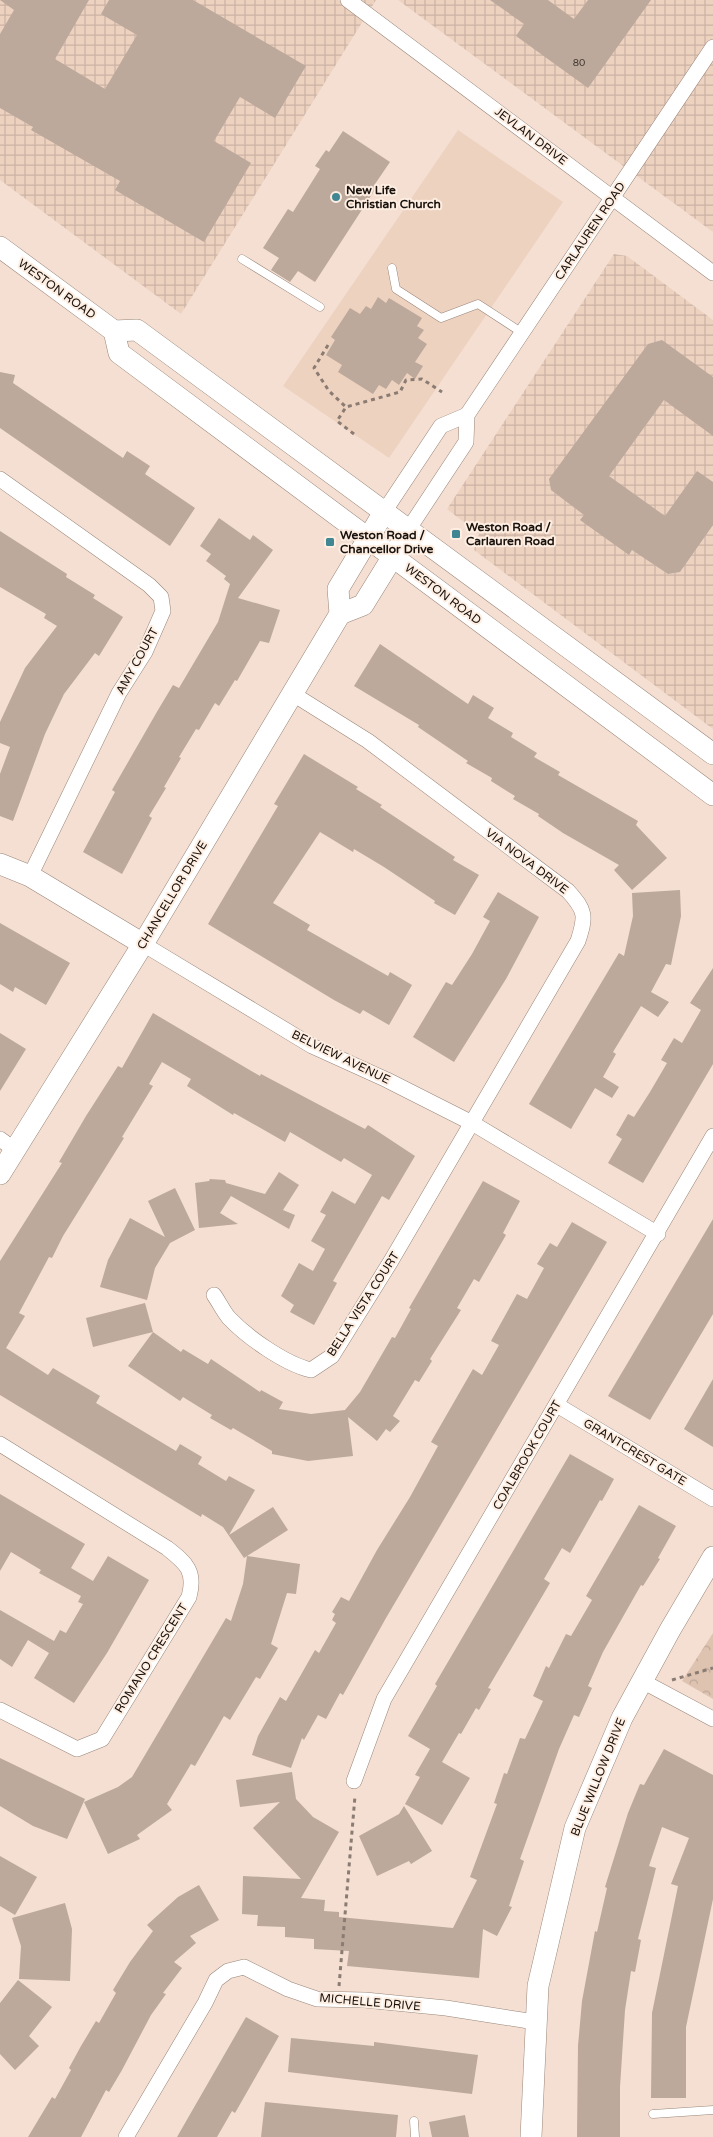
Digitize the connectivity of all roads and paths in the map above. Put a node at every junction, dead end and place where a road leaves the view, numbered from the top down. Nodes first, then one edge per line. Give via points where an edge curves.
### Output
1 (348, 0) edge
2 (713, 48) edge
3 (614, 197) junction
4 (0, 247) edge
5 (242, 259) dead end
6 (392, 268) dead end
7 (713, 273) edge
8 (320, 307) dead end
9 (114, 331) junction
10 (521, 332) junction
11 (328, 345) dead end
12 (442, 392) dead end
13 (346, 407) junction
14 (467, 415) junction
15 (354, 434) dead end
16 (0, 479) edge
17 (384, 512) junction
18 (408, 530) junction
19 (370, 539) junction
20 (393, 557) junction
21 (340, 614) junction
22 (292, 694) junction
23 (713, 754) edge
24 (713, 795) edge
25 (0, 864) edge
26 (30, 876) junction
27 (143, 944) junction
28 (472, 1122) junction
29 (713, 1136) edge
30 (8, 1144) edge
31 (0, 1174) edge
32 (658, 1234) junction
33 (214, 1294) dead end
34 (557, 1405) junction
35 (0, 1444) edge
36 (713, 1499) edge
37 (713, 1557) edge
38 (713, 1668) edge
39 (647, 1684) junction
40 (0, 1710) edge
41 (713, 1719) edge
42 (354, 1781) joint
43 (337, 1999) junction
44 (535, 2022) junction
45 (713, 2110) edge
46 (653, 2114) dead end
47 (414, 2121) dead end
48 (126, 2137) edge
49 (415, 2137) edge
50 (531, 2137) edge

1 - 3 street, JEVLAN DRIVE
2 - 3 street, CARLAUREN ROAD
3 - 7 street, JEVLAN DRIVE
3 - 10 street, CARLAUREN ROAD
4 - 9 street, WESTON ROAD
5 - 8 lane
6 - 10 lane via 396,289 441,318 478,304
9 - 17 street via 137,330
9 - 19 street, WESTON ROAD via 119,353
10 - 14 street, CARLAUREN ROAD
11 - 13 path via 314,368 329,391
12 - 13 path via 422,379 406,380 400,392
13 - 15 path via 336,421
14 - 17 street via 441,426
14 - 18 street via 466,442
16 - 26 street, AMY COURT via 149,585 160,597 163,611 145,652 119,692
17 - 18 street
17 - 19 street
18 - 20 street
18 - 23 street
19 - 20 street, WESTON ROAD
19 - 21 street via 338,589
20 - 21 street via 363,605
20 - 24 street, WESTON ROAD
21 - 22 street, CHANCELLOR DRIVE
22 - 27 street, CHANCELLOR DRIVE
22 - 28 street, VIA NOVA DRIVE via 376,747 568,891 584,912 578,942
25 - 26 street, BELVIEW AVENUE
26 - 27 street, BELVIEW AVENUE
27 - 28 street, BELVIEW AVENUE via 312,1046
27 - 30 street, CHANCELLOR DRIVE
28 - 32 street, BELVIEW AVENUE
28 - 33 street, BELLA VISTA COURT via 332,1356 318,1367 311,1370 303,1368 259,1343 229,1318
29 - 32 street, COALBROOK COURT
30 - 31 street, CHANCELLOR DRIVE
32 - 34 street, COALBROOK COURT
34 - 36 street, GRANTCREST GATE
34 - 42 street, COALBROOK COURT via 384,1699
35 - 40 street, ROMANO CRESCENT via 167,1548 189,1568 192,1578 189,1597 102,1739 77,1749
37 - 39 street, BLUE WILLOW DRIVE via 670,1630
38 - 39 path
39 - 41 street
39 - 44 street, BLUE WILLOW DRIVE via 618,1725 575,1828 538,1986
42 - 43 path via 356,1804
43 - 44 street, MICHELLE DRIVE via 446,2008
43 - 48 street, MICHELLE DRIVE via 317,1999 244,1967 228,1971 216,1980
44 - 50 street, BLUE WILLOW DRIVE
45 - 46 lane
47 - 49 lane

